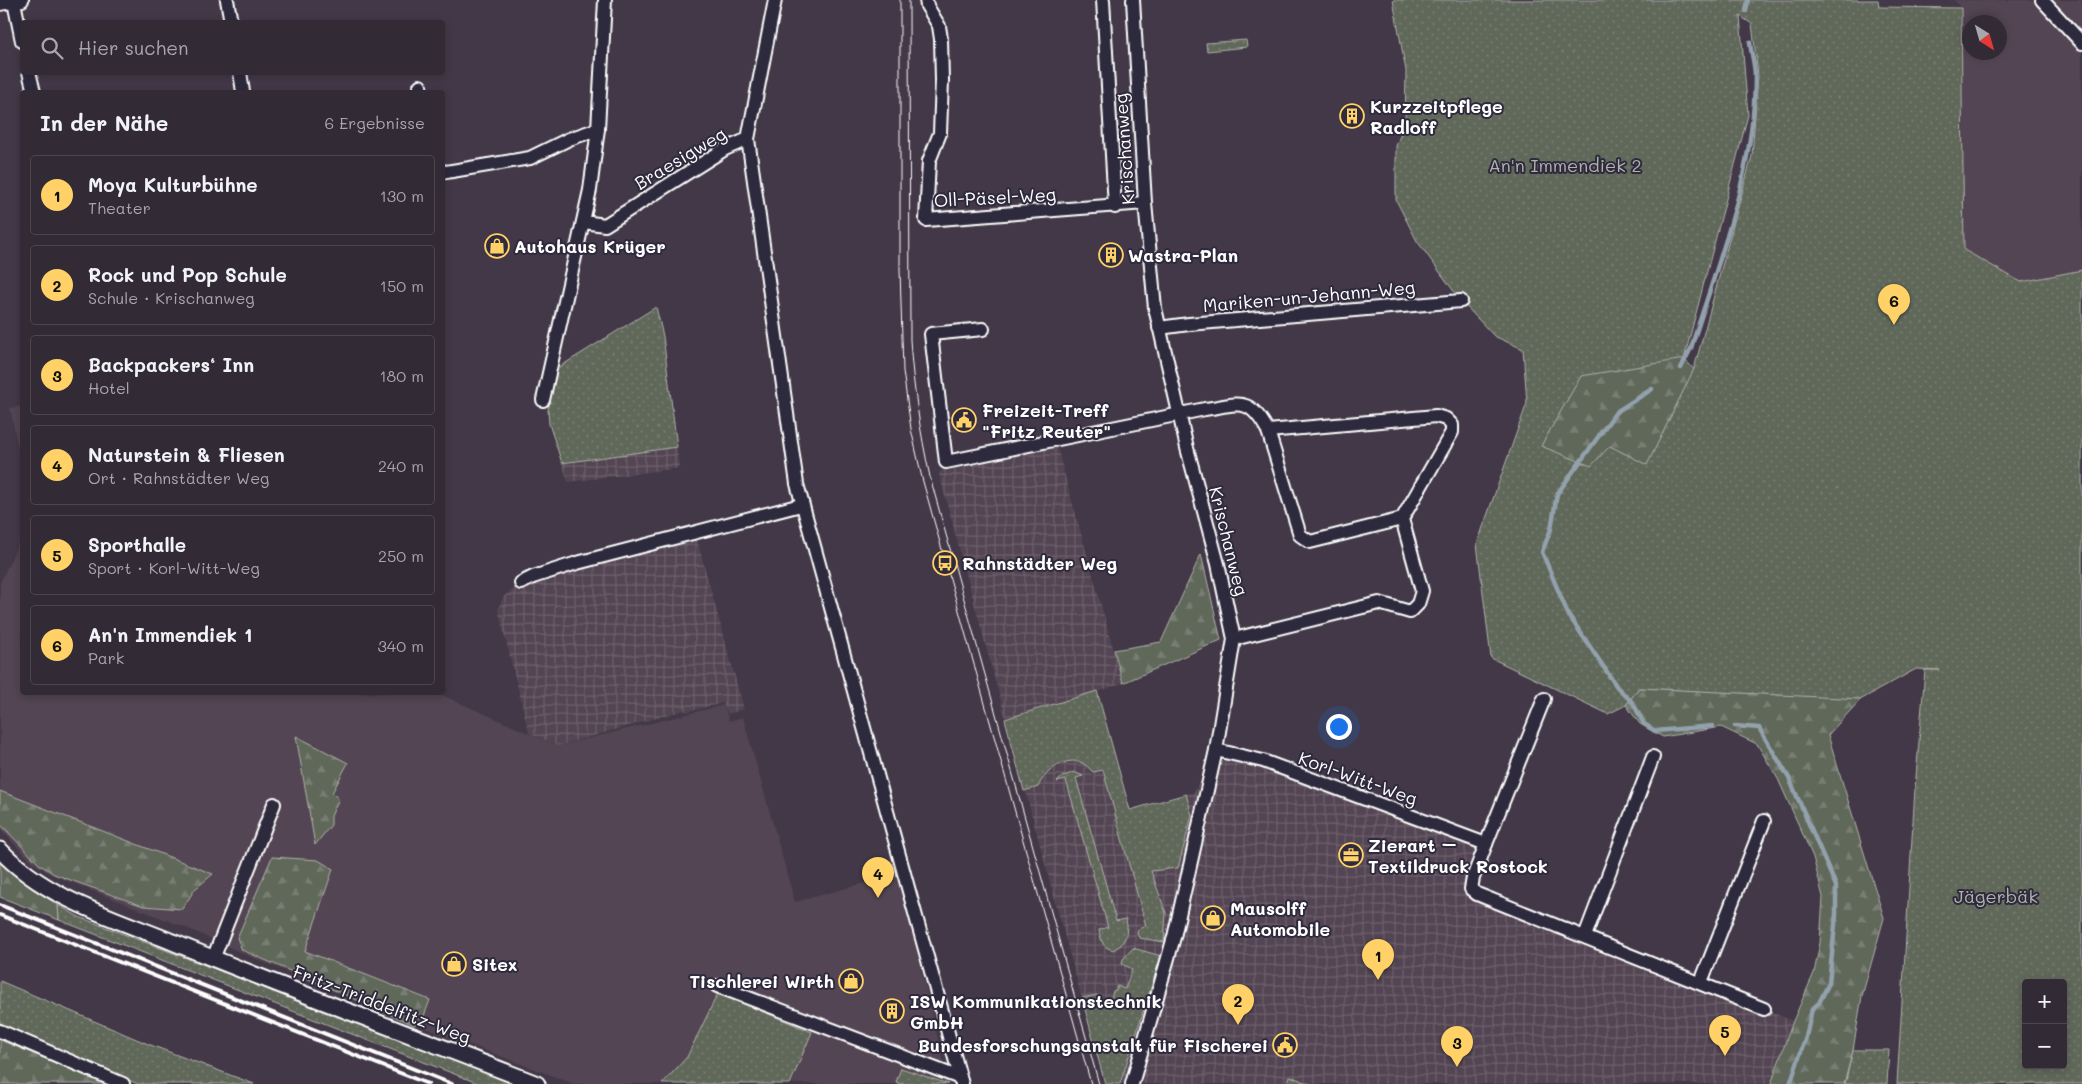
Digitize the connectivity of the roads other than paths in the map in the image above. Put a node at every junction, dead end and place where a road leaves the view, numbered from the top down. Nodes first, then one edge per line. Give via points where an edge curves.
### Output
1 (227, 0) edge
2 (605, 0) edge
3 (775, 0) edge
4 (926, 0) edge
5 (1103, 0) edge
6 (1132, 0) edge
7 (2042, 0) edge
8 (18, 1) edge
9 (0, 4) edge
10 (231, 20) edge
11 (20, 21) edge
12 (2082, 43) edge
13 (30, 75) edge
14 (240, 75) edge
15 (34, 90) edge
16 (243, 90) edge
17 (598, 129) junction
18 (748, 139) junction
19 (445, 172) edge
20 (1145, 203) junction
21 (1115, 207) junction
22 (584, 222) junction
23 (1461, 301) dead end
24 (1159, 328) junction
25 (983, 329) dead end
26 (542, 400) dead end
27 (1180, 415) junction
28 (1268, 431) junction
29 (801, 505) junction
30 (1402, 519) junction
31 (520, 583) dead end
32 (1234, 639) junction
33 (1544, 700) dead end
34 (1216, 750) junction
35 (1653, 757) dead end
36 (274, 804) dead end
37 (1764, 821) dead end
38 (1486, 844) junction
39 (0, 850) edge
40 (1585, 936) junction
41 (213, 959) junction
42 (1701, 982) junction
43 (717, 986) dead end
44 (1764, 1009) dead end
45 (0, 1031) edge
46 (961, 1081) edge
47 (123, 1084) edge
48 (538, 1084) edge
49 (1132, 1084) edge

1 - 10 street
2 - 17 street
3 - 18 street, Braesigweg
4 - 21 street, Oll-Päsel-Weg via 939,26 942,80 940,132 929,161 926,220
5 - 21 street
6 - 20 street, Krischanweg
7 - 12 street
8 - 9 street
8 - 11 street
13 - 15 street
14 - 16 street
17 - 19 street via 530,158
17 - 22 street
18 - 22 street, Braesigweg via 725,149 605,225
18 - 29 street
20 - 21 street, Oll-Päsel-Weg
20 - 24 street, Krischanweg via 1154,308
22 - 26 street
23 - 24 street, Mariken-un-Jehann-Weg
24 - 27 street, Krischanweg
25 - 27 street via 931,334 946,462
27 - 28 street via 1237,404 1248,406 1259,414
27 - 32 street, Krischanweg
28 - 30 street via 1300,535 1310,542
28 - 30 street via 1436,416 1446,419 1452,424 1452,432
29 - 31 street via 577,563
29 - 46 street
30 - 32 street via 1422,591 1418,604 1410,612 1379,603
32 - 34 street, Krischanweg
33 - 38 street
34 - 38 street, Korl-Witt-Weg via 1263,762
34 - 49 street, Krischanweg via 1174,937
35 - 40 street
36 - 41 street
37 - 42 street
38 - 40 street via 1471,889
39 - 41 street, Fritz-Triddelfitz-Weg via 41,885
40 - 42 street
41 - 48 street, Fritz-Triddelfitz-Weg
42 - 44 street
43 - 46 street
45 - 47 street

